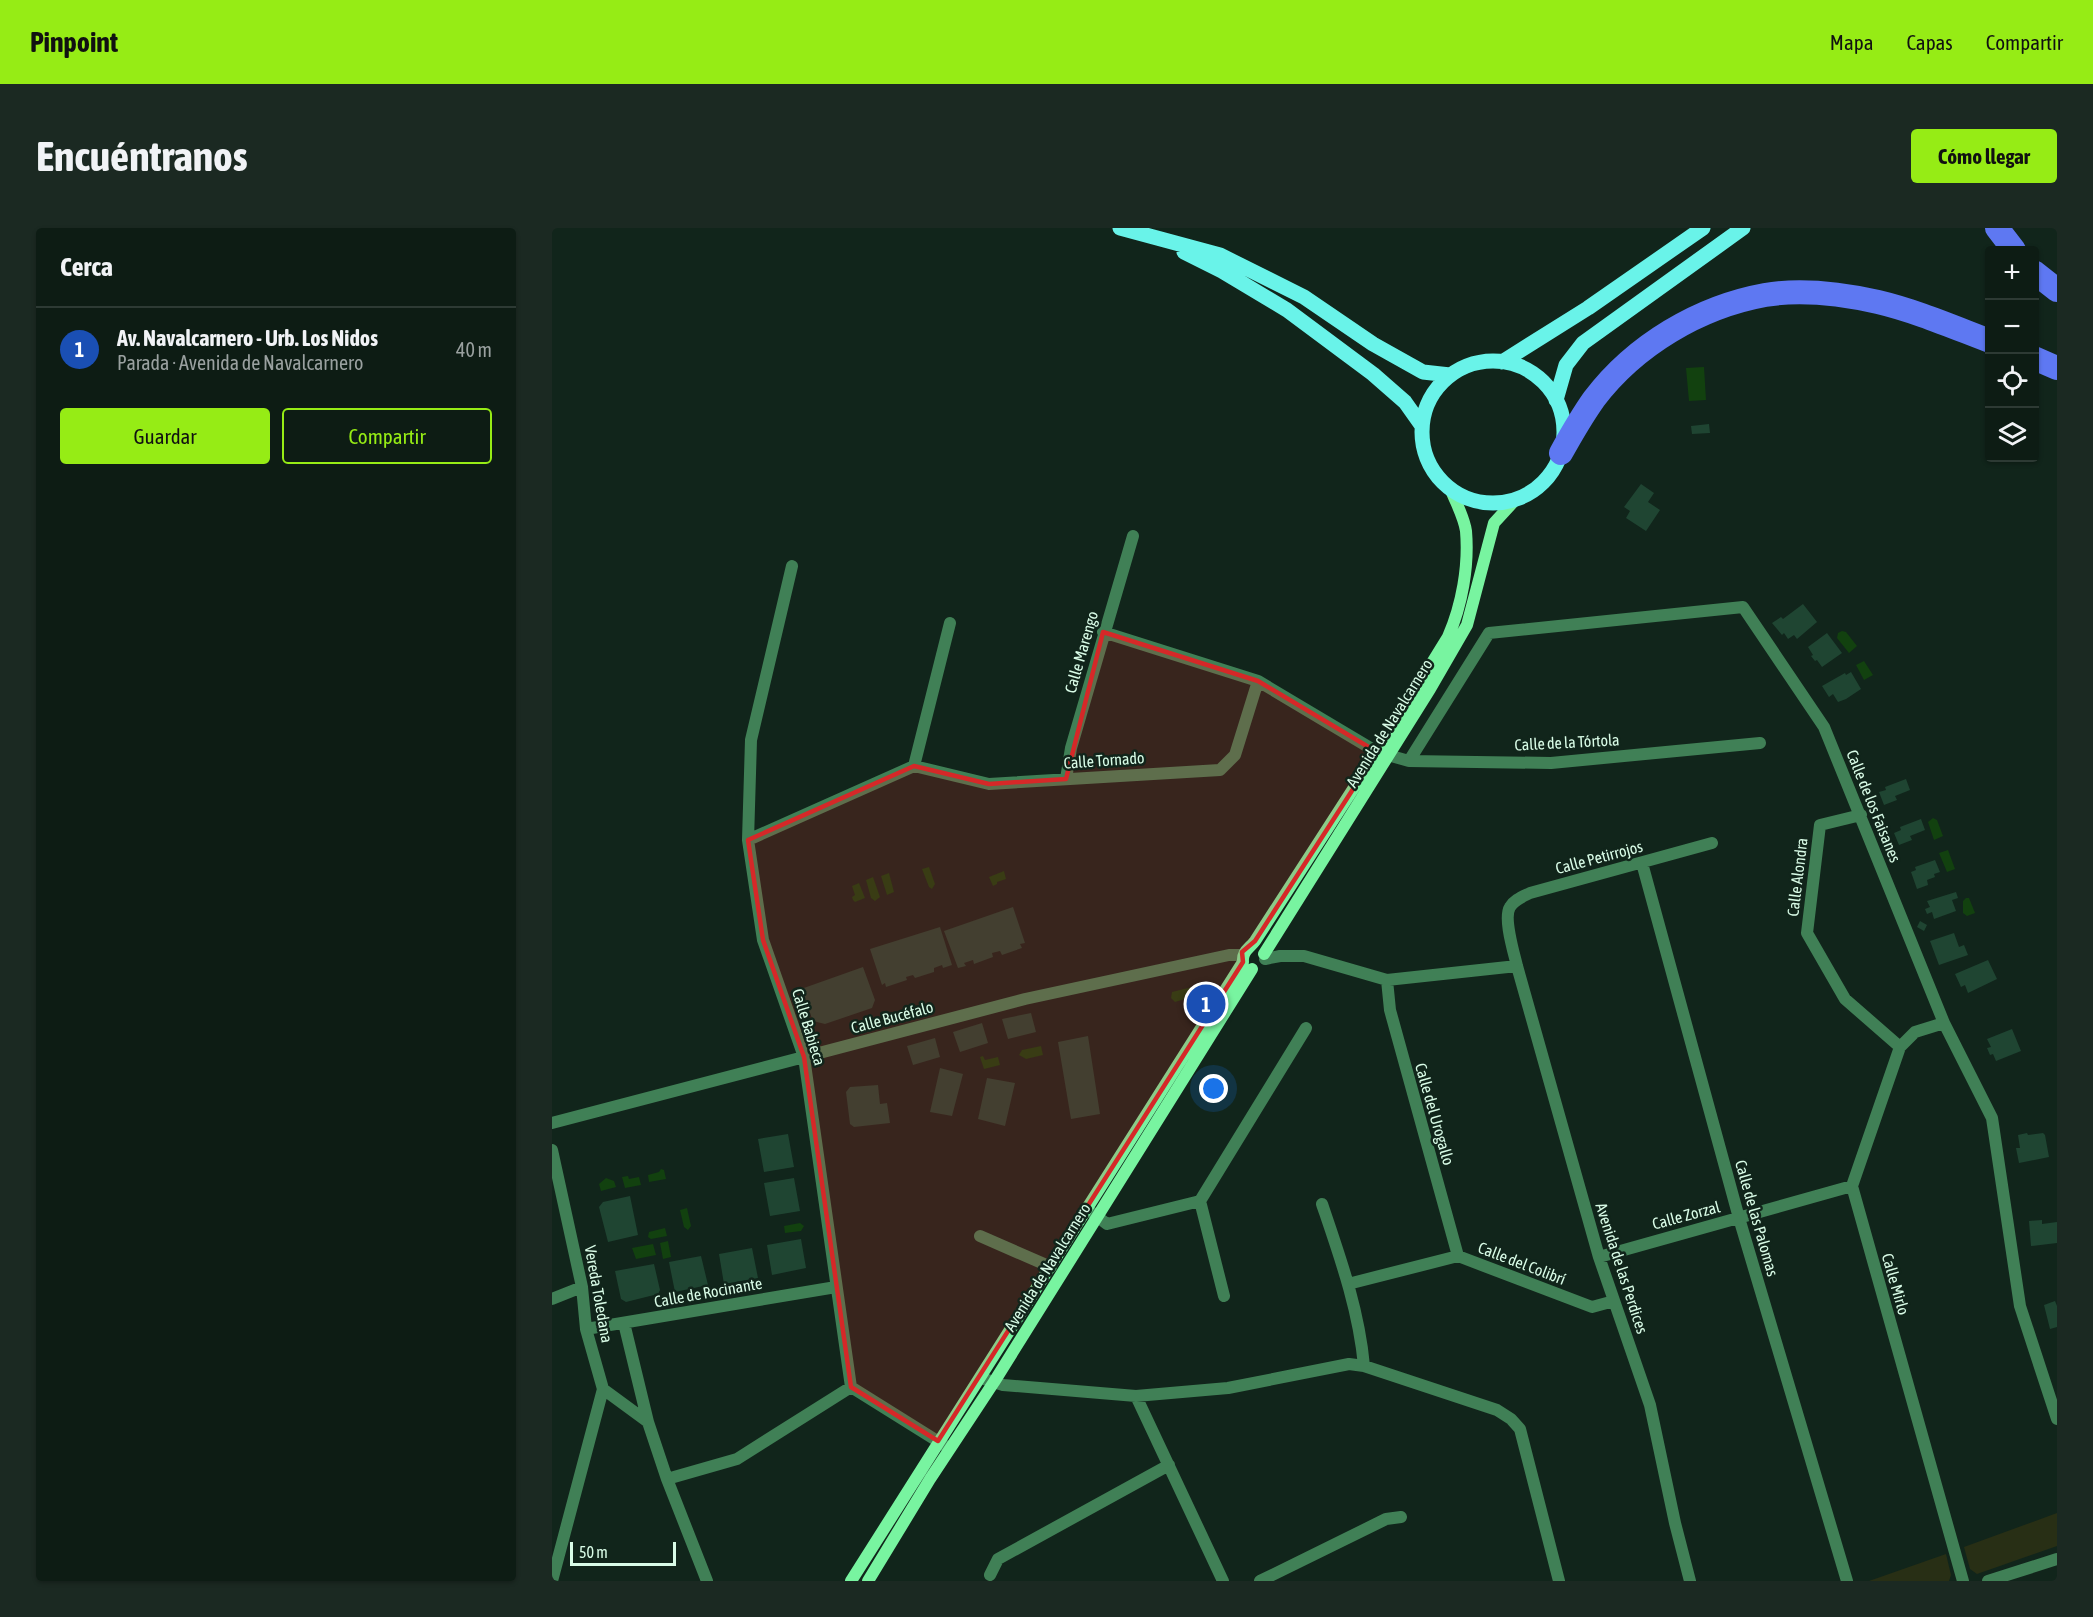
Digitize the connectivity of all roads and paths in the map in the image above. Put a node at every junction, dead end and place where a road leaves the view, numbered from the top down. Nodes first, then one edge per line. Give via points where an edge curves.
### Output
1 (1120, 228) edge
2 (1703, 228) edge
3 (1743, 228) edge
4 (1997, 228) edge
5 (1155, 237) junction
6 (2011, 246) edge
7 (2039, 276) edge
8 (2057, 290) edge
9 (1985, 339) edge
10 (2039, 360) edge
11 (1502, 362) junction
12 (2057, 368) edge
13 (1450, 375) junction
14 (1556, 400) junction
15 (1422, 426) junction
16 (1561, 453) junction
17 (1451, 490) junction
18 (1516, 499) junction
19 (1133, 536) dead end
20 (792, 566) dead end
21 (950, 623) dead end
22 (1103, 632) junction
23 (1258, 681) junction
24 (1760, 744) dead end
25 (1382, 754) junction
26 (1409, 761) junction
27 (914, 766) junction
28 (1066, 779) junction
29 (1861, 816) junction
30 (748, 840) junction
31 (1712, 843) dead end
32 (1642, 863) junction
33 (1507, 920) joint
34 (1265, 956) junction
35 (1247, 958) junction
36 (1517, 966) junction
37 (1387, 980) junction
38 (1944, 1023) junction
39 (1306, 1028) dead end
40 (1900, 1047) junction
41 (804, 1057) junction
42 (552, 1123) edge
43 (552, 1150) edge
44 (1852, 1186) junction
45 (1200, 1201) junction
46 (1322, 1204) dead end
47 (1087, 1210) junction
48 (1098, 1217) junction
49 (1739, 1218) junction
50 (980, 1236) dead end
51 (1458, 1256) junction
52 (1599, 1257) junction
53 (1051, 1267) junction
54 (1348, 1284) junction
55 (582, 1287) junction
56 (836, 1287) junction
57 (1224, 1296) dead end
58 (552, 1299) edge
59 (1614, 1301) junction
60 (624, 1323) junction
61 (586, 1329) junction
62 (1364, 1366) junction
63 (981, 1378) junction
64 (994, 1382) junction
65 (851, 1387) junction
66 (603, 1389) junction
67 (1136, 1396) junction
68 (2057, 1419) edge
69 (648, 1422) junction
70 (938, 1441) junction
71 (950, 1449) junction
72 (1169, 1465) junction
73 (667, 1479) junction
74 (1401, 1517) dead end
75 (2057, 1559) edge
76 (990, 1575) dead end
77 (552, 1581) edge
78 (707, 1581) edge
79 (851, 1581) edge
80 (868, 1581) edge
81 (1223, 1581) edge
82 (1260, 1581) edge
83 (1559, 1581) edge
84 (1690, 1581) edge
85 (1847, 1581) edge
86 (1964, 1581) edge
87 (1988, 1581) edge

1 - 5 main road
2 - 11 main road
3 - 14 main road via 1583,343 1566,365
4 - 6 highway
5 - 13 main road via 1220,255 1304,297 1423,372
5 - 15 main road via 1222,270 1287,310 1373,374 1405,402
7 - 8 highway
9 - 16 highway via 1879,303 1834,295 1794,292 1732,303 1690,319 1647,346 1595,397
10 - 12 highway
11 - 13 main road via 1466,366
11 - 14 main road via 1534,374
13 - 15 main road via 1426,406
14 - 16 main road via 1564,435
15 - 17 main road via 1428,462 1437,478
16 - 18 main road via 1544,482
17 - 18 main road via 1482,502
17 - 25 street, Avenida de Navalcarnero via 1466,529 1465,573 1456,618
18 - 25 street, Avenida de Navalcarnero via 1494,523 1467,625 1430,690
19 - 22 street, Calle Marengo
20 - 30 street, Calle Babieca via 752,740
21 - 27 street
22 - 23 street
22 - 28 street, Calle Marengo
23 - 25 street, Calle de la Tórtola
23 - 28 street, Calle Tornado via 1235,755 1220,770
24 - 26 street, Calle de la Tórtola via 1551,763
25 - 26 street, Calle de la Tórtola
25 - 34 street, Avenida de Navalcarnero
25 - 35 street, Avenida de Navalcarnero
26 - 29 street, Calle de los Faisanes via 1489,633 1743,607 1824,727
27 - 28 street, Calle Tornado via 989,784
27 - 30 street
29 - 38 street, Calle de los Faisanes
29 - 40 street, Calle Alondra via 1820,825 1808,933 1845,999
30 - 41 street, Calle Babieca via 763,940
31 - 32 street, Calle Petirrojos
32 - 33 street, Calle Petirrojos via 1530,893 1508,909
32 - 49 street, Calle de las Palomas
33 - 36 street, Avenida de las Perdices
34 - 35 street via 1259,948
34 - 35 street via 1258,969
34 - 37 street via 1304,956
35 - 41 street, Calle Bucéfalo via 1229,955 1025,999
35 - 47 street, Avenida de Navalcarnero
35 - 48 street, Avenida de Navalcarnero
36 - 37 street
36 - 52 street, Avenida de las Perdices
37 - 51 street, Calle del Urogallo via 1390,1010
38 - 40 street via 1916,1032
38 - 68 street, Calle de los Faisanes via 1992,1118 2020,1306
39 - 45 street
40 - 44 street
41 - 42 street, Calle Bucéfalo
41 - 56 street, Calle Babieca
43 - 55 street, Vereda Toledana
44 - 49 street, Calle Zorzal
44 - 86 street, Calle Mirlo
45 - 48 street via 1107,1224
45 - 57 street
46 - 54 street
47 - 48 street
47 - 53 street, Avenida de Navalcarnero
48 - 64 street, Avenida de Navalcarnero
49 - 52 street, Calle Zorzal
49 - 85 street, Calle de las Palomas
50 - 53 street, Avenida de Navalcarnero
51 - 54 street, Calle del Colibrí
51 - 59 street, Calle del Colibrí via 1593,1307
52 - 59 street, Avenida de las Perdices
53 - 63 street, Avenida de Navalcarnero
54 - 62 street
55 - 58 street
55 - 61 street, Vereda Toledana
56 - 60 street, Calle de Rocinante
56 - 65 street, Calle Babieca
59 - 84 street, Avenida de las Perdices via 1650,1405
60 - 61 street, Calle de Rocinante
60 - 69 street, Vereda Toledana
61 - 66 street, Vereda Toledana
62 - 67 street via 1349,1364 1228,1388
62 - 83 street via 1497,1410 1511,1419 1520,1429
63 - 64 street
63 - 70 street, Avenida de Navalcarnero
64 - 67 street
64 - 71 street, Avenida de Navalcarnero
65 - 70 street
65 - 73 street via 736,1459
66 - 69 street
66 - 77 street
67 - 72 street
69 - 73 street, Vereda Toledana
70 - 71 street
70 - 79 street, Avenida de Navalcarnero
71 - 80 street, Avenida de Navalcarnero
72 - 76 street via 998,1559
72 - 81 street
73 - 78 street, Vereda Toledana
74 - 82 street via 1386,1519
75 - 87 street

